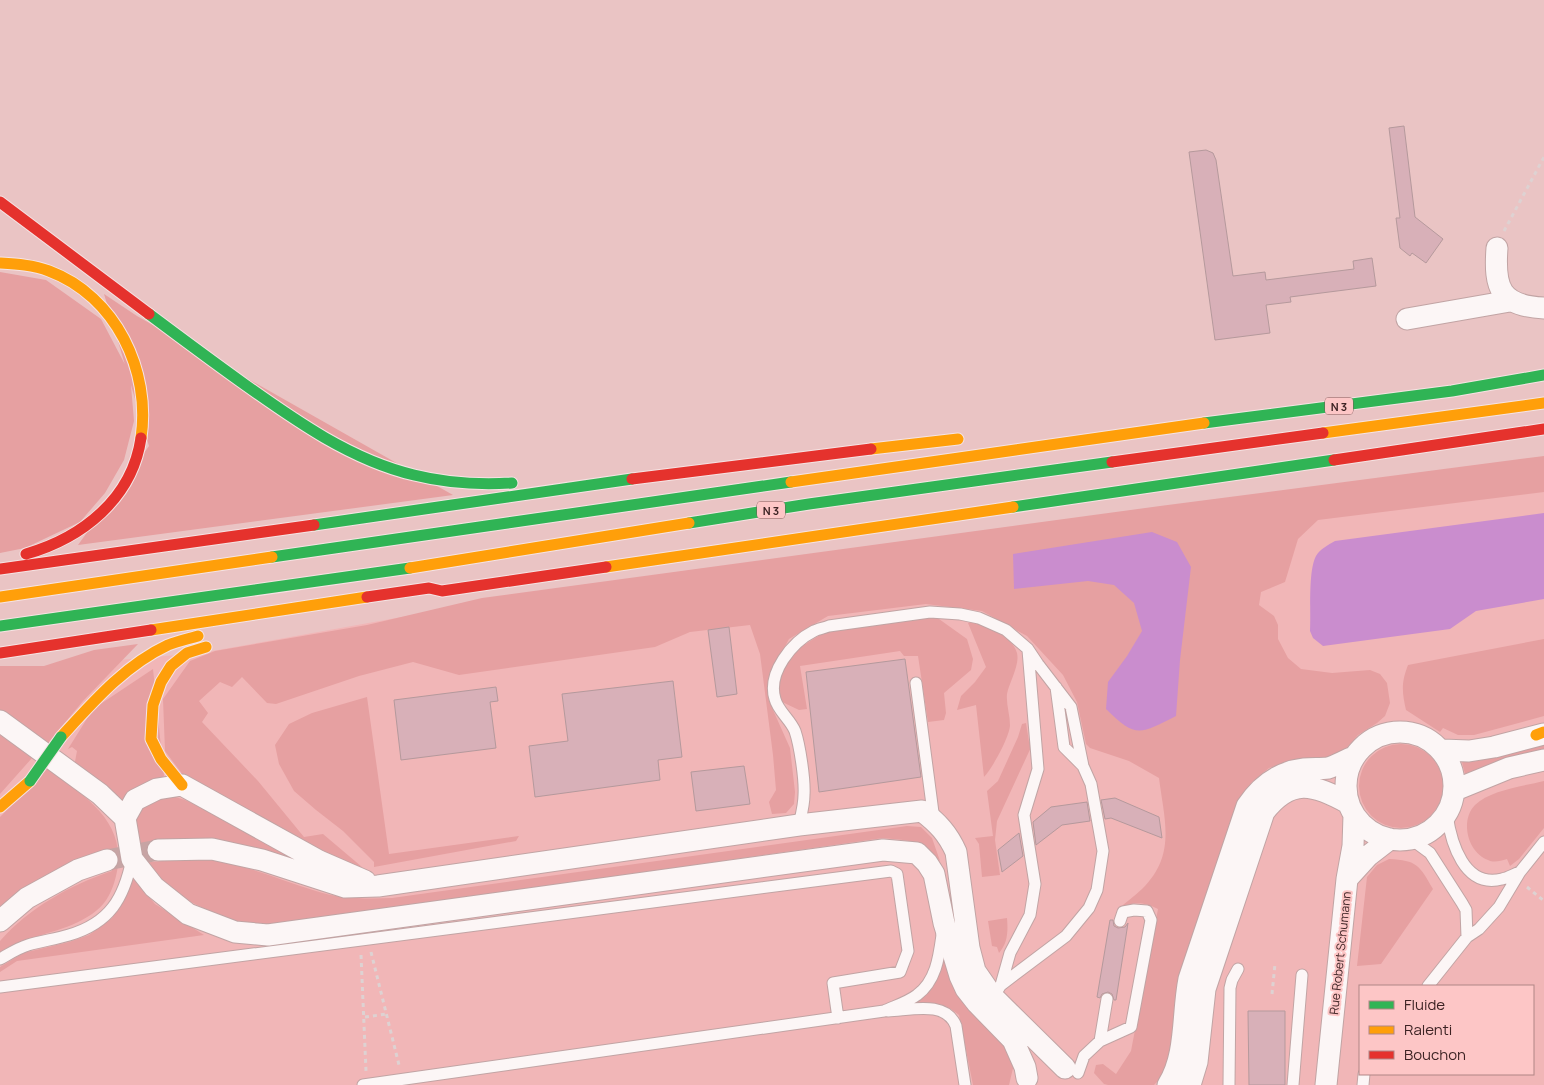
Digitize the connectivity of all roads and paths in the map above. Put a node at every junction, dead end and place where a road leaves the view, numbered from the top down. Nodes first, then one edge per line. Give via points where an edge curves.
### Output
1 (1544, 157) edge
2 (0, 202) edge
3 (1497, 248) joint
4 (38, 254) dead end
5 (0, 263) edge
6 (56, 274) junction
7 (1510, 301) junction
8 (1544, 308) edge
9 (1407, 318) dead end
10 (1544, 375) edge
11 (1544, 403) edge
12 (1094, 427) dead end
13 (1544, 429) edge
14 (1133, 432) junction
15 (968, 438) dead end
16 (1544, 439) edge
17 (1431, 445) junction
18 (570, 488) junction
19 (0, 560) edge
20 (0, 569) edge
21 (442, 591) junction
22 (0, 597) edge
23 (431, 603) dead end
24 (0, 626) edge
25 (1028, 648) junction
26 (0, 653) edge
27 (916, 683) dead end
28 (0, 721) edge
29 (1542, 734) edge
30 (1442, 750) junction
31 (1354, 757) junction
32 (1544, 760) edge
33 (182, 785) junction
34 (1455, 790) junction
35 (0, 807) edge
36 (1351, 809) junction
37 (1447, 815) junction
38 (125, 818) junction
39 (934, 820) junction
40 (799, 825) junction
41 (1390, 839) junction
42 (1411, 839) junction
43 (1544, 842) edge
44 (158, 850) tunnel mouth
45 (132, 859) junction
46 (107, 860) tunnel mouth
47 (1520, 872) junction
48 (1347, 879) junction
49 (1523, 884) dead end
50 (378, 886) junction
51 (1544, 901) edge
52 (0, 921) edge
53 (1120, 921) dead end
54 (944, 923) junction
55 (1467, 937) junction
56 (0, 959) edge
57 (1275, 964) dead end
58 (1238, 969) dead end
59 (1302, 975) dead end
60 (1429, 985) edge
61 (0, 986) edge
62 (997, 991) junction
63 (1272, 994) dead end
64 (1107, 999) dead end
65 (884, 1012) junction
66 (387, 1014) junction
67 (365, 1017) junction
68 (838, 1018) junction
69 (1100, 1041) junction
70 (1071, 1070) joint
71 (1027, 1078) dead end
72 (402, 1080) junction
73 (365, 1085) edge
74 (965, 1085) edge
75 (1168, 1085) edge
76 (1190, 1085) edge
77 (1229, 1085) edge
78 (1292, 1085) edge
79 (1326, 1085) edge

1 - 3 path
2 - 18 highway via 280,410 348,450 383,466 417,476 466,482 538,482
3 - 7 street via 1498,286
4 - 6 highway
5 - 6 highway
6 - 19 highway via 80,287 101,305 133,352 143,398 140,443 124,486 94,521 80,532 42,550
7 - 8 street
7 - 9 street
10 - 14 highway, N 3 via 1402,398
11 - 24 highway, N 3 via 809,504 418,567
12 - 14 highway
13 - 17 highway
14 - 22 highway, N 3
15 - 18 highway
16 - 17 highway via 1470,449
17 - 21 highway
18 - 20 highway
21 - 23 highway
21 - 26 highway via 429,588
25 - 40 lane via 1006,630 960,614 930,612 829,626 814,631 780,662 773,693 795,731 800,753 804,795
25 - 62 lane via 1038,769 1024,815 1035,884 1030,915 1010,953
25 - 62 lane via 1071,707 1083,766 1091,784 1103,851 1098,890 1090,908 1066,936
27 - 39 lane
28 - 38 street via 100,794
29 - 30 street via 1494,747
30 - 31 street via 1430,739 1414,732 1396,731 1365,744
30 - 34 street via 1450,762
31 - 36 street via 1347,772 1346,787
31 - 75 street via 1328,768 1281,774 1260,789 1247,806 1189,979 1179,1064
32 - 34 street via 1509,768
33 - 35 highway, bridge via 161,759 152,739 153,705 160,682 171,666 187,653 206,646 212,639 200,635 148,655 107,686 61,737 30,781
33 - 38 street via 157,789 135,800
33 - 50 street via 319,861
34 - 37 street
36 - 41 street via 1363,826
36 - 48 street via 1353,846
36 - 76 street via 1328,791 1303,787 1281,794 1264,812 1205,989 1197,1062
37 - 42 street via 1425,834
37 - 47 lane via 1453,844 1470,871 1488,880
38 - 45 street
39 - 40 street via 922,811
39 - 62 street via 950,838 956,852 975,971
40 - 50 street
41 - 42 street
41 - 48 street, Rue Robert Schumann via 1368,856
42 - 55 lane via 1430,853 1462,903 1466,910
43 - 47 lane
44 - 50 street via 212,849 262,860 345,887
45 - 54 street via 154,887 188,914 234,932 268,935 900,850 917,853 934,874
45 - 56 lane via 128,878 114,908 94,925 70,935 26,945
46 - 52 street via 78,870 27,898
47 - 55 lane via 1499,907
48 - 79 street, Rue Robert Schumann
49 - 51 path
53 - 69 lane via 1123,912 1134,910 1147,911 1152,920 1131,1028
54 - 65 lane via 939,958 930,983 916,996
54 - 71 street via 955,964 966,989 1013,1040
55 - 60 lane
57 - 63 path
58 - 77 lane via 1230,988
59 - 78 lane
61 - 68 lane via 891,871 898,874 908,951 900,972 833,983
62 - 70 street
64 - 69 lane
65 - 68 lane
65 - 74 lane via 937,1008 949,1015 956,1026
66 - 67 path
66 - 67 path via 371,950 366,950 362,954
66 - 72 path
67 - 73 path
68 - 72 lane
69 - 70 lane
72 - 73 lane

